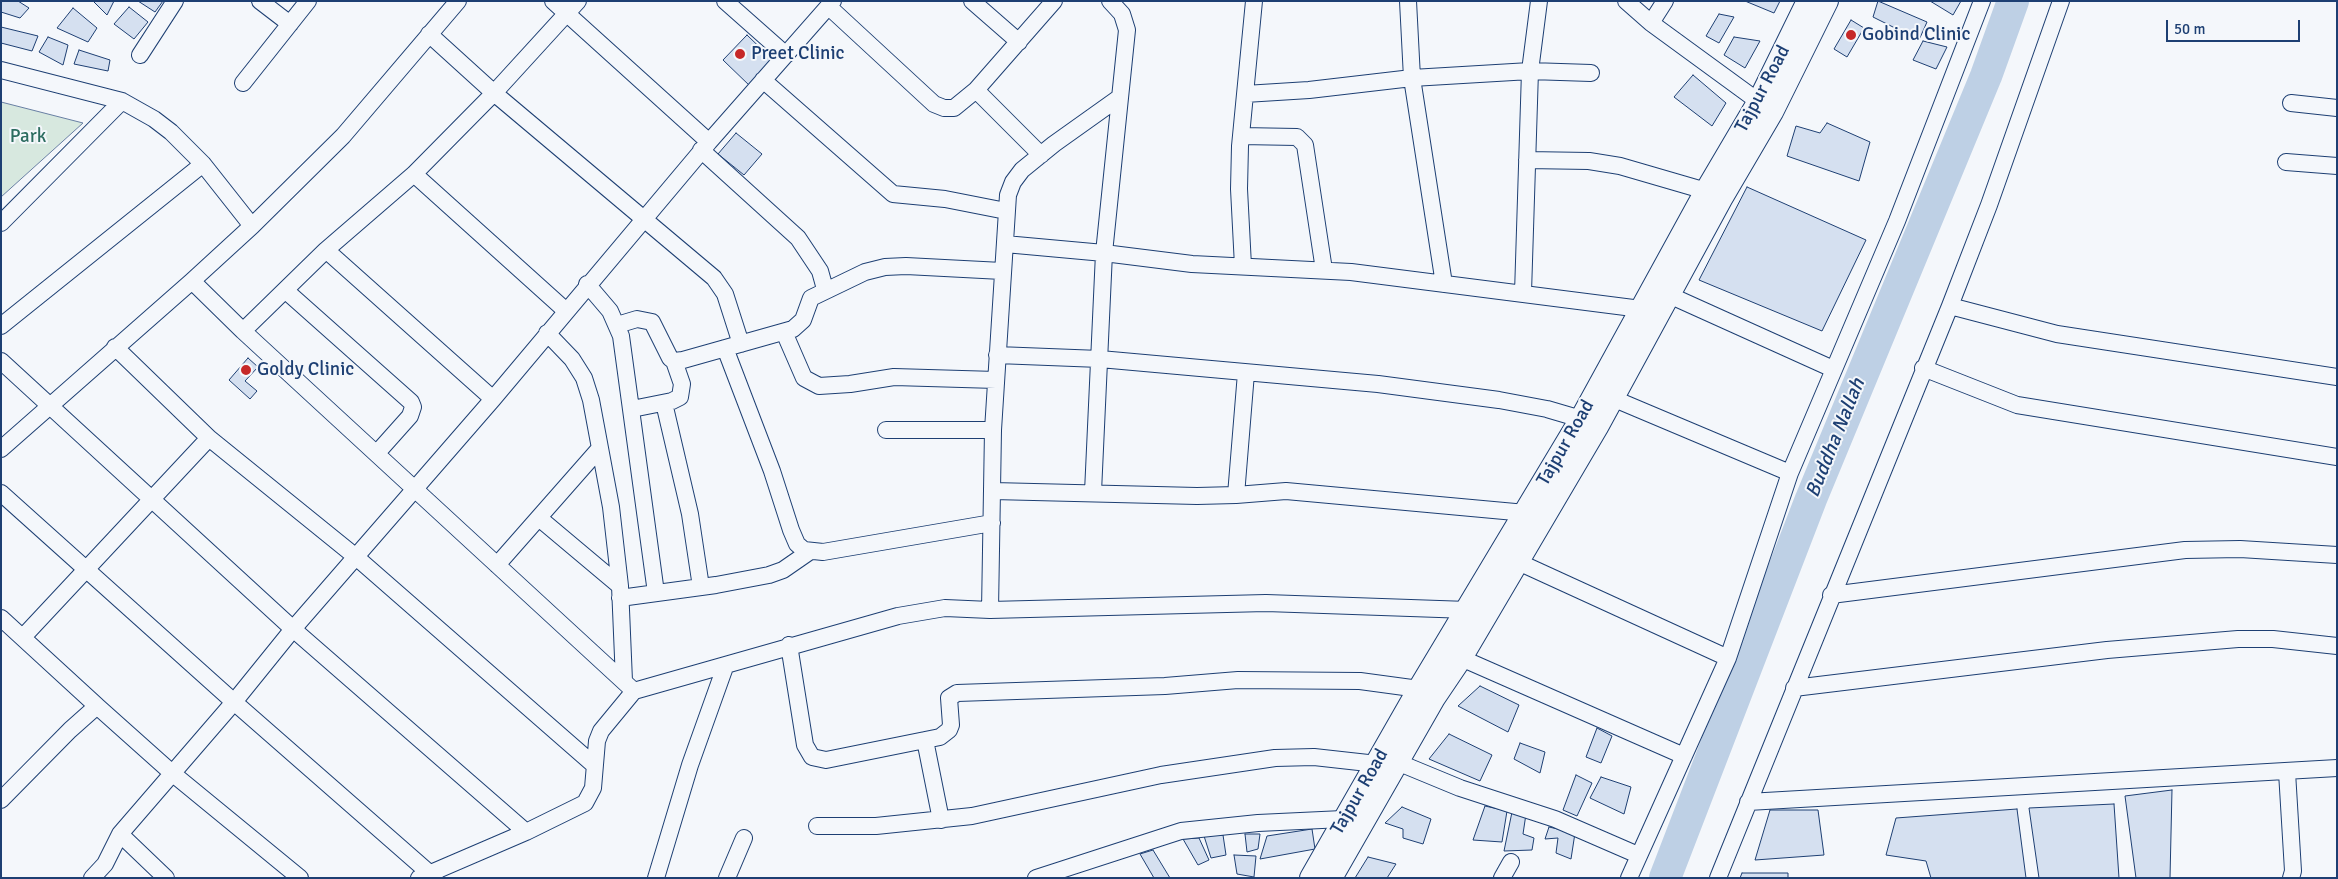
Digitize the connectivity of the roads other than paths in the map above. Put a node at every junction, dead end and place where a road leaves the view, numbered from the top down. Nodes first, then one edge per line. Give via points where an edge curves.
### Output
1 (175, 1) edge
2 (260, 1) edge
3 (308, 1) edge
4 (458, 1) edge
5 (554, 1) edge
6 (725, 1) edge
7 (972, 1) edge
8 (1054, 1) edge
9 (1110, 1) edge
10 (1254, 1) edge
11 (1408, 1) edge
12 (1539, 1) edge
13 (1626, 1) edge
14 (1665, 1) edge
15 (1808, 1) edge
16 (1827, 1) edge
17 (1982, 1) edge
18 (2061, 1) edge
19 (831, 4) edge
20 (572, 7) edge
21 (1651, 23) junction
22 (290, 24) junction
23 (429, 34) junction
24 (1019, 42) junction
25 (140, 55) dead end
26 (786, 55) junction
27 (1, 70) edge
28 (1530, 71) junction
29 (1591, 72) dead end
30 (1412, 78) junction
31 (764, 80) junction
32 (243, 83) dead end
33 (976, 90) junction
34 (494, 93) junction
35 (1245, 94) junction
36 (1120, 97) junction
37 (122, 101) junction
38 (2291, 103) dead end
39 (1765, 107) junction
40 (2337, 108) edge
41 (1241, 136) junction
42 (705, 146) junction
43 (1041, 155) junction
44 (1527, 160) junction
45 (2286, 162) dead end
46 (203, 164) junction
47 (2337, 166) edge
48 (414, 174) junction
49 (1706, 191) junction
50 (1006, 211) junction
51 (642, 219) junction
52 (1, 223) edge
53 (252, 226) junction
54 (1005, 244) junction
55 (326, 250) junction
56 (1104, 253) junction
57 (1243, 266) junction
58 (1324, 270) junction
59 (1002, 271) junction
60 (192, 281) junction
61 (587, 284) junction
62 (1444, 284) junction
63 (825, 289) junction
64 (285, 290) junction
65 (1523, 293) junction
66 (1669, 294) junction
67 (1950, 306) junction
68 (1641, 309) junction
69 (565, 310) junction
70 (617, 325) junction
71 (1, 326) edge
72 (243, 332) junction
73 (784, 332) junction
74 (547, 333) junction
75 (741, 344) junction
76 (115, 347) junction
77 (725, 348) junction
78 (997, 354) junction
79 (1100, 359) junction
80 (1, 361) edge
81 (674, 361) junction
82 (1923, 368) junction
83 (1833, 369) junction
84 (1246, 373) junction
85 (2337, 377) edge
86 (996, 380) junction
87 (493, 398) junction
88 (1612, 398) junction
89 (664, 403) junction
90 (49, 406) junction
91 (632, 409) junction
92 (1581, 419) junction
93 (886, 430) dead end
94 (992, 430) junction
95 (209, 438) junction
96 (600, 448) junction
97 (1, 449) edge
98 (377, 453) junction
99 (2337, 457) edge
100 (1790, 473) junction
101 (415, 488) junction
102 (993, 491) junction
103 (1093, 492) junction
104 (1, 493) edge
105 (1236, 495) junction
106 (153, 500) junction
107 (1526, 513) junction
108 (539, 518) junction
109 (992, 523) junction
110 (809, 552) junction
111 (2337, 555) edge
112 (356, 557) junction
113 (1516, 561) junction
114 (497, 565) junction
115 (86, 570) junction
116 (701, 587) junction
117 (620, 592) junction
118 (656, 593) junction
119 (1831, 595) junction
120 (990, 610) junction
121 (1468, 610) junction
122 (1, 618) edge
123 (293, 629) junction
124 (23, 636) junction
125 (789, 645) junction
126 (2337, 646) edge
127 (1461, 658) junction
128 (1728, 658) junction
129 (725, 667) junction
130 (629, 686) junction
131 (1794, 688) junction
132 (1419, 689) junction
133 (234, 702) junction
134 (98, 706) junction
135 (925, 740) junction
136 (1684, 756) junction
137 (1387, 763) junction
138 (594, 765) junction
139 (2337, 768) edge
140 (2287, 772) junction
141 (172, 773) junction
142 (1, 800) edge
143 (1748, 802) junction
144 (1344, 819) junction
145 (941, 820) junction
146 (816, 826) dead end
147 (526, 832) junction
148 (120, 834) junction
149 (744, 838) dead end
150 (1638, 855) junction
151 (1511, 862) dead end
152 (428, 876) edge
153 (92, 878) edge
154 (166, 878) edge
155 (300, 878) edge
156 (656, 878) edge
157 (727, 878) edge
158 (1036, 878) edge
159 (1311, 878) edge
160 (1331, 878) edge
161 (1502, 878) edge
162 (1629, 878) edge
163 (1718, 878) edge
164 (2291, 878) edge

1 - 25 street
2 - 22 street
3 - 22 street
4 - 23 street
5 - 20 street
6 - 26 street
7 - 24 street
8 - 24 street
9 - 36 street via 1122,14 1127,30
10 - 35 street
11 - 30 street
12 - 28 street
13 - 21 street
14 - 21 street
15 - 39 main road, Tajpur Road
16 - 39 main road, Tajpur Road
17 - 83 street via 1897,221
18 - 67 street
19 - 26 street
19 - 33 street via 934,104 954,108
20 - 34 street
20 - 42 street
21 - 39 street
22 - 32 street
23 - 34 street
23 - 53 street via 343,136
24 - 33 street
26 - 31 street
27 - 37 street
28 - 29 street
28 - 30 street
28 - 44 street
30 - 35 street
30 - 62 street
31 - 42 street
31 - 50 street via 893,194 945,199
33 - 43 street
34 - 48 street
34 - 51 street
35 - 41 street
36 - 43 street
36 - 56 street
37 - 46 street via 171,132
37 - 52 street
38 - 40 street
39 - 49 main road, Tajpur Road
39 - 66 main road, Tajpur Road
41 - 57 street via 1238,189
41 - 58 street via 1297,137 1305,145
42 - 51 street
42 - 63 street via 798,238 820,271
43 - 50 street via 1012,182
44 - 49 street via 1590,161 1620,166
44 - 65 street
45 - 47 street
46 - 53 street
46 - 71 street
48 - 55 street
48 - 69 street
49 - 68 main road, Tajpur Road
50 - 54 street
51 - 61 street
51 - 75 street via 719,283
53 - 60 street
54 - 56 street
54 - 59 street
55 - 64 street
55 - 87 street
56 - 57 street via 1192,264
56 - 79 street
57 - 58 street
58 - 62 street
59 - 63 street via 885,267
59 - 78 street
60 - 72 street
60 - 76 street
61 - 69 street
61 - 70 street via 610,311
62 - 65 street
63 - 73 street via 808,302 800,325
64 - 72 street
64 - 98 street via 411,402 410,416
65 - 68 street
66 - 83 street
66 - 88 main road, Tajpur Road
67 - 82 street
67 - 85 street via 2057,334
68 - 92 main road, Tajpur Road
69 - 74 street
70 - 81 street via 636,319 652,322 666,352
70 - 91 street
72 - 98 street
73 - 75 street
73 - 86 street via 804,378 818,386 894,377
74 - 87 street
74 - 96 street via 572,359 584,378
75 - 77 street
76 - 90 street
76 - 95 street
77 - 81 street
77 - 110 street via 791,530 797,544
78 - 79 street
78 - 86 street
79 - 84 street
79 - 103 street
80 - 90 street
81 - 89 street via 682,390 676,400
82 - 99 street via 2017,405
82 - 119 street
83 - 100 street
84 - 92 street via 1378,384 1499,400
84 - 105 street
86 - 94 street
87 - 101 street
88 - 100 street
88 - 113 main road, Tajpur Road
89 - 91 street
89 - 116 street via 690,514
90 - 97 street
90 - 106 street
91 - 118 street
92 - 107 main road, Tajpur Road
93 - 94 street
94 - 102 street
95 - 106 street
95 - 112 street
96 - 108 street
96 - 117 street via 611,507
98 - 101 street
100 - 128 street
101 - 112 street
101 - 114 street
102 - 103 street
102 - 109 street
103 - 105 street
104 - 115 street
105 - 107 street via 1286,491
106 - 115 street
106 - 123 street
107 - 121 main road, Tajpur Road
108 - 114 street
108 - 117 street
109 - 110 street
109 - 120 street
110 - 116 street via 769,575
111 - 119 street via 2240,549 2185,550
112 - 123 street
112 - 138 street
113 - 127 main road, Tajpur Road
113 - 128 street
114 - 130 street
115 - 124 street
115 - 133 street
116 - 118 street
117 - 118 street
117 - 130 street
119 - 131 street
120 - 121 street via 1266,602
120 - 125 street via 924,610
121 - 132 main road, Tajpur Road
122 - 124 street
123 - 133 street
123 - 147 street
124 - 134 street
125 - 129 street
125 - 135 street via 800,722 807,752 812,757 826,760
126 - 131 street via 2238,639 2107,650
127 - 136 street
127 - 137 main road, Tajpur Road
128 - 136 street
129 - 130 street
129 - 156 street via 690,765
130 - 138 street via 601,731
131 - 143 street
132 - 135 street via 1360,681 1248,680 957,693 949,698 949,730 940,737
132 - 137 main road, Tajpur Road
133 - 141 street
133 - 152 street
134 - 141 street
134 - 142 street
135 - 145 street
136 - 150 street
137 - 144 main road, Tajpur Road
137 - 145 street via 1314,757 1230,763 1095,789 1001,812
137 - 150 street via 1555,819
137 - 160 main road, Tajpur Road
138 - 147 street via 593,788 585,803
139 - 140 street
140 - 143 street
140 - 164 street
141 - 148 street
141 - 155 street
143 - 163 street
144 - 158 street via 1181,831
144 - 159 main road, Tajpur Road
145 - 146 street via 876,826
147 - 152 street
148 - 153 street via 105,864
148 - 154 street
149 - 157 street
150 - 162 street
151 - 161 street

